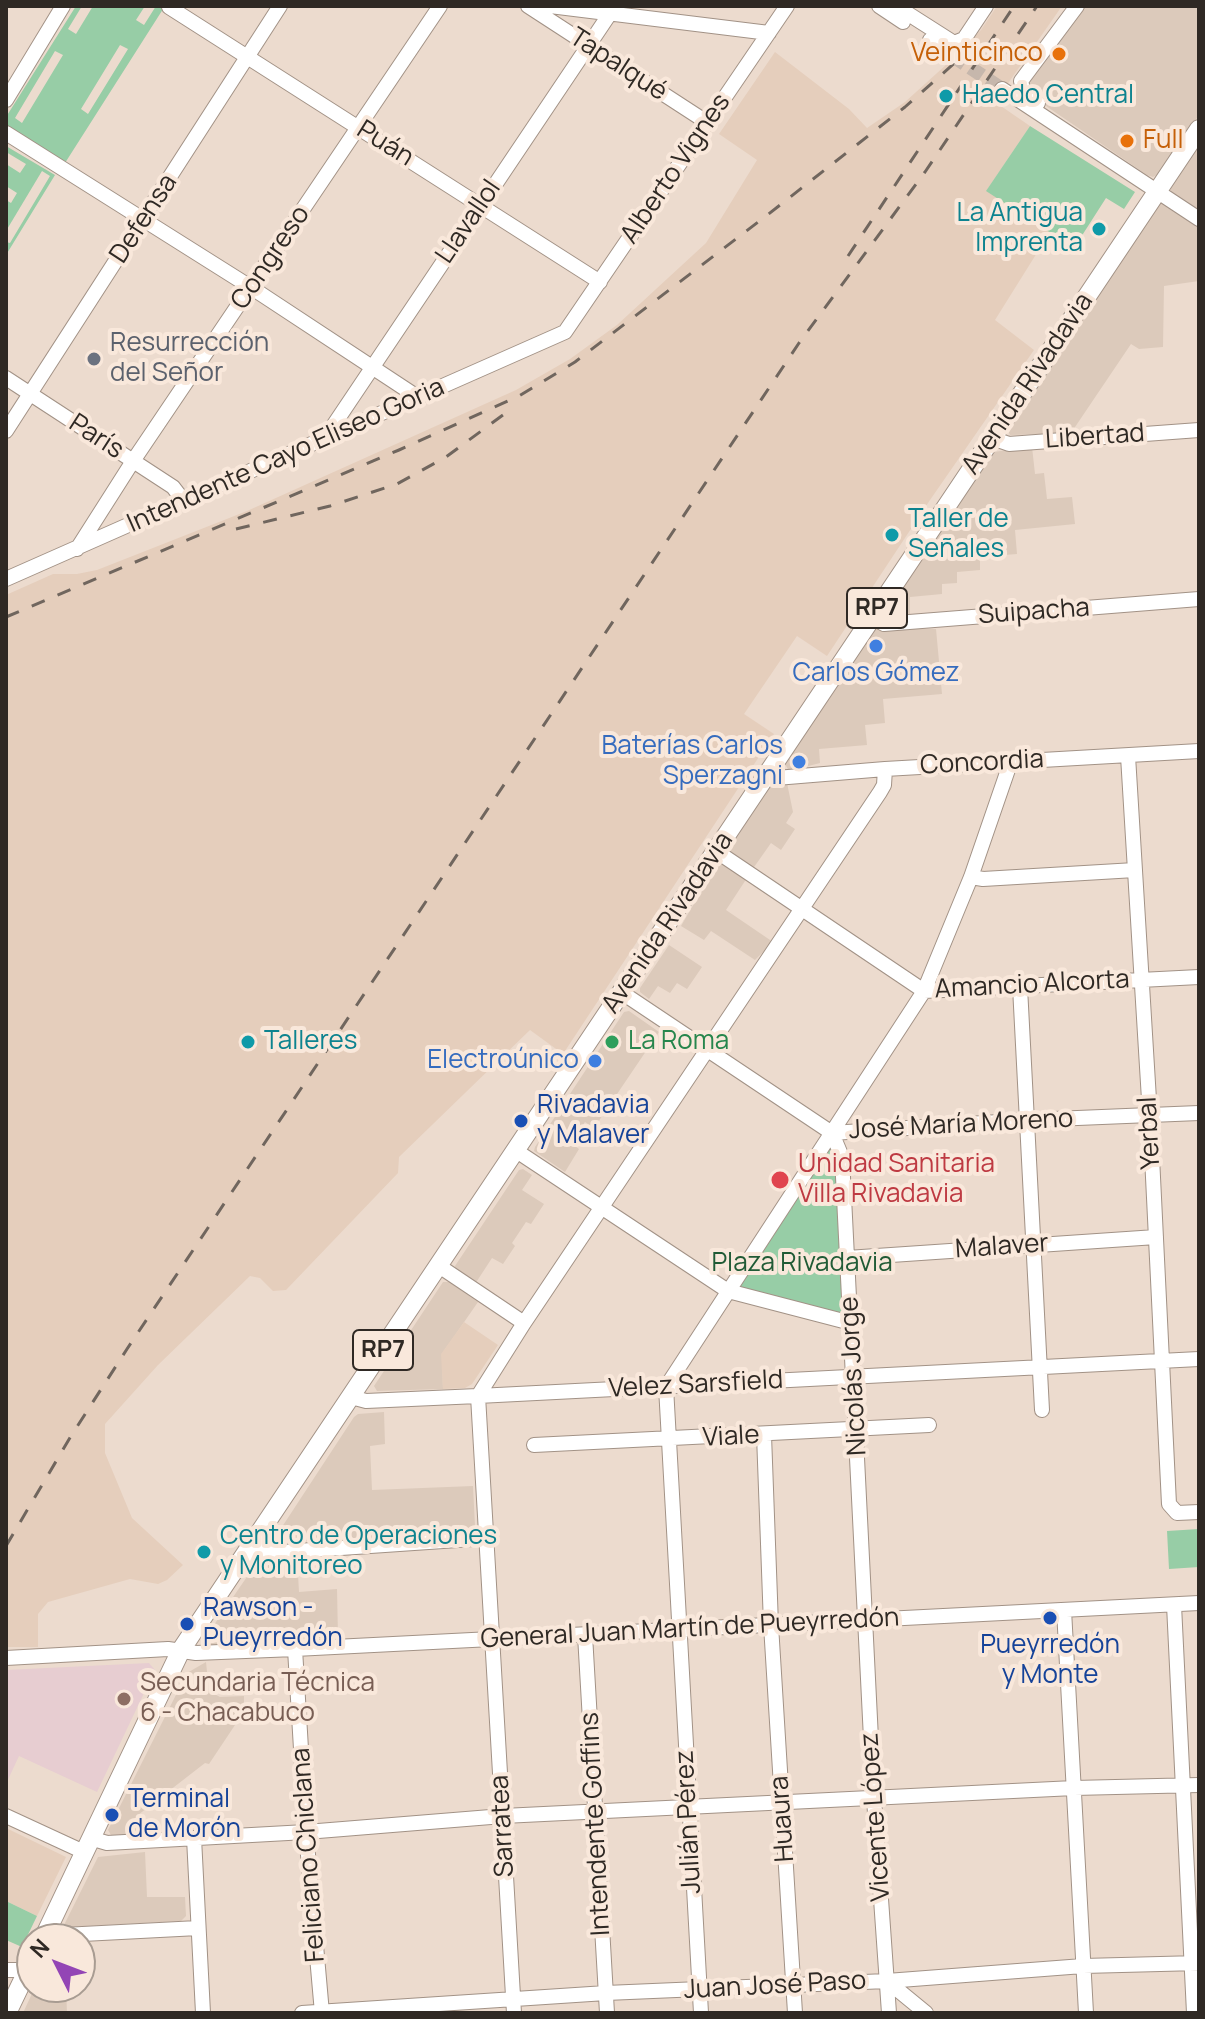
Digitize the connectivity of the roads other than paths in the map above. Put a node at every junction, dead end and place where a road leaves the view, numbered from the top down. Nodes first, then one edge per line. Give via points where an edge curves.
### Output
1 (63, 6) edge
2 (280, 6) edge
3 (440, 6) edge
4 (528, 6) edge
5 (550, 6) edge
6 (787, 6) edge
7 (879, 6) edge
8 (896, 6) edge
9 (986, 6) edge
10 (1077, 6) edge
11 (169, 7) edge
12 (613, 9) edge
13 (769, 33) junction
14 (588, 46) junction
15 (953, 49) junction
16 (249, 56) junction
17 (1002, 89) tunnel mouth
18 (6, 100) edge
19 (708, 123) junction
20 (358, 127) junction
21 (1199, 129) edge
22 (6, 133) edge
23 (1119, 167) junction
24 (1156, 191) junction
25 (481, 205) junction
26 (143, 219) junction
27 (1199, 219) edge
28 (600, 282) junction
29 (252, 288) junction
30 (565, 332) joint
31 (373, 367) junction
32 (6, 378) edge
33 (30, 394) junction
34 (419, 398) junction
35 (1199, 430) edge
36 (6, 431) edge
37 (992, 438) junction
38 (325, 439) junction
39 (133, 461) junction
40 (183, 500) junction
41 (77, 549) junction
42 (6, 579) edge
43 (1199, 599) edge
44 (871, 617) junction
45 (1199, 751) edge
46 (1128, 756) junction
47 (1011, 761) junction
48 (885, 769) junction
49 (764, 779) junction
50 (716, 851) junction
51 (1135, 870) junction
52 (971, 877) junction
53 (801, 909) junction
54 (1199, 977) edge
55 (1141, 979) junction
56 (1020, 987) junction
57 (924, 991) junction
58 (621, 992) junction
59 (707, 1049) junction
60 (1199, 1113) edge
61 (1150, 1116) junction
62 (1029, 1120) junction
63 (832, 1133) junction
64 (515, 1150) junction
65 (602, 1208) junction
66 (1156, 1237) junction
67 (1035, 1245) junction
68 (847, 1258) junction
69 (439, 1266) junction
70 (728, 1291) junction
71 (524, 1323) junction
72 (851, 1323) junction
73 (1199, 1359) edge
74 (1161, 1362) junction
75 (1041, 1366) junction
76 (855, 1376) junction
77 (666, 1387) junction
78 (478, 1396) junction
79 (351, 1397) junction
80 (1042, 1410) dead end
81 (929, 1425) dead end
82 (856, 1430) junction
83 (764, 1435) junction
84 (670, 1440) junction
85 (534, 1445) dead end
86 (1199, 1512) edge
87 (487, 1538) junction
88 (248, 1549) junction
89 (1199, 1603) edge
90 (1174, 1605) junction
91 (1064, 1610) junction
92 (865, 1622) junction
93 (771, 1625) junction
94 (678, 1631) junction
95 (585, 1635) junction
96 (492, 1639) junction
97 (295, 1649) junction
98 (181, 1650) junction
99 (6, 1658) edge
100 (1199, 1785) edge
101 (1183, 1786) junction
102 (1074, 1788) junction
103 (874, 1799) junction
104 (782, 1803) junction
105 (688, 1808) junction
106 (596, 1811) junction
107 (6, 1816) edge
108 (503, 1816) junction
109 (306, 1832) junction
110 (194, 1838) junction
111 (87, 1845) junction
112 (50, 1923) edge
113 (198, 1928) junction
114 (96, 1934) edge
115 (1195, 1963) edge
116 (1083, 1966) junction
117 (887, 1981) junction
118 (793, 1984) junction
119 (699, 1989) junction
120 (606, 1993) junction
121 (16, 1995) edge
122 (514, 2006) edge
123 (322, 2012) edge
124 (7, 2013) edge
125 (203, 2013) edge
126 (302, 2013) edge
127 (607, 2013) edge
128 (701, 2013) edge
129 (795, 2013) edge
130 (889, 2013) edge
131 (926, 2013) edge
132 (1086, 2013) edge
133 (1194, 2013) edge

1 - 18 street
2 - 16 street, Defensa
3 - 20 street, Congreso
4 - 14 street, Tapalqué
5 - 12 street
6 - 13 street, Alberto Vignes
7 - 15 street
8 - 15 street
9 - 15 street
10 - 23 street via 1021,87 1103,147
11 - 16 street, Puán
12 - 13 street
12 - 14 street, Llavallol
13 - 19 street, Alberto Vignes
14 - 19 street, Tapalqué
14 - 25 street, Llavallol
16 - 20 street, Puán
16 - 26 street, Defensa
17 - 23 street
19 - 28 street, Alberto Vignes
20 - 25 street, Puán
20 - 29 street, Congreso
21 - 24 main road, Avenida Rivadavia / RP7
22 - 26 street
23 - 24 street
24 - 27 street
24 - 37 main road, Avenida Rivadavia / RP7
25 - 28 street, Puán
25 - 31 street, Llavallol
26 - 29 street
26 - 33 street, Defensa
28 - 30 street, Alberto Vignes
29 - 31 street
29 - 39 street, Congreso
30 - 34 street, Intendente Cayo Eliseo Goria
31 - 34 street
31 - 38 street, Llavallol
32 - 33 street, París
33 - 36 street, Defensa
33 - 39 street, París
34 - 38 street, Intendente Cayo Eliseo Goria
35 - 37 street, Libertad via 1009,444
37 - 44 main road, Avenida Rivadavia / RP7
38 - 40 street, Intendente Cayo Eliseo Goria
39 - 40 street, París via 173,487
39 - 41 street, Congreso
40 - 41 street, Intendente Cayo Eliseo Goria
41 - 42 street, Intendente Cayo Eliseo Goria
43 - 44 street, Suipacha via 884,624
44 - 49 main road, Avenida Rivadavia / RP7
45 - 46 street, Concordia
46 - 47 street, Concordia
46 - 51 street, Yerbal
47 - 48 street, Concordia
47 - 52 street
48 - 49 street, Concordia
48 - 53 street via 880,792
49 - 50 main road, Avenida Rivadavia / RP7
50 - 53 street, Amancio Alcorta
50 - 58 main road, Avenida Rivadavia / RP7
51 - 52 street
51 - 55 street, Yerbal
52 - 57 street
53 - 57 street, Amancio Alcorta
53 - 59 street
54 - 55 street, Amancio Alcorta
55 - 56 street, Amancio Alcorta
55 - 61 street, Yerbal
56 - 57 street, Amancio Alcorta
56 - 62 street
57 - 63 street
58 - 59 street, José María Moreno
58 - 64 main road, Avenida Rivadavia / RP7
59 - 63 street, José María Moreno
59 - 65 street
60 - 61 street, José María Moreno
61 - 62 street, José María Moreno
61 - 66 street, Yerbal
62 - 63 street, José María Moreno
62 - 67 street
63 - 68 street, Nicolás Jorge via 842,1157
63 - 70 street
64 - 65 street
64 - 69 main road, Avenida Rivadavia / RP7
65 - 70 street
65 - 71 street
66 - 67 street, Malaver
66 - 74 street, Yerbal
67 - 68 street, Malaver
67 - 75 street
68 - 72 street, Nicolás Jorge
69 - 71 street
69 - 79 main road, Avenida Rivadavia / RP7
70 - 72 street
70 - 77 street
71 - 78 street
72 - 76 street, Nicolás Jorge
73 - 74 street, Velez Sarsfield
74 - 75 street, Velez Sarsfield
74 - 86 street, Yerbal via 1169,1504 1177,1513
75 - 76 street, Velez Sarsfield
75 - 80 street
76 - 77 street, Velez Sarsfield
76 - 82 street, Nicolás Jorge
77 - 78 street, Velez Sarsfield
77 - 84 street, Julián Pérez
78 - 79 street, Velez Sarsfield via 366,1401
78 - 87 street, Sarratea
79 - 88 main road, Avenida Rivadavia / RP7
81 - 82 street, Viale
82 - 83 street, Viale
82 - 92 street, Nicolás Jorge
83 - 84 street, Viale
83 - 93 street, Huaura
84 - 85 street, Viale
84 - 94 street, Julián Pérez
87 - 88 street via 268,1553
87 - 96 street, Sarratea
88 - 98 main road, Avenida Rivadavia / RP7
89 - 90 street, General Juan Martín de Pueyrredón
90 - 91 street, General Juan Martín de Pueyrredón
90 - 101 street
91 - 92 street, General Juan Martín de Pueyrredón
91 - 102 street
92 - 93 street, General Juan Martín de Pueyrredón
92 - 103 street, Vicente López
93 - 94 street, General Juan Martín de Pueyrredón
93 - 104 street, Huaura
94 - 95 street, General Juan Martín de Pueyrredón
94 - 105 street, Julián Pérez
95 - 96 street, General Juan Martín de Pueyrredón
95 - 106 street, Intendente Goffins
96 - 97 street, General Juan Martín de Pueyrredón
96 - 108 street, Sarratea
97 - 98 street, General Juan Martín de Pueyrredón
97 - 109 street, Feliciano Chiclana
98 - 99 street, General Juan Martín de Pueyrredón
98 - 111 main road, Avenida Rivadavia / RP7
100 - 101 street
101 - 102 street
101 - 115 street
102 - 103 street
102 - 116 street
103 - 104 street
103 - 117 street, Vicente López
104 - 105 street
104 - 118 street, Huaura
105 - 106 street
105 - 119 street, Julián Pérez
106 - 108 street
106 - 120 street, Intendente Goffins
107 - 111 street
108 - 109 street
108 - 122 street, Sarratea
109 - 110 street
109 - 123 street, Feliciano Chiclana
110 - 111 street
110 - 113 street
111 - 112 main road, Avenida Rivadavia / RP7
113 - 114 street
113 - 125 street
115 - 116 street, Juan José Paso
115 - 133 street
116 - 117 street, Juan José Paso
116 - 132 street
117 - 118 street, Juan José Paso
117 - 130 street, Vicente López
117 - 131 street
118 - 119 street, Juan José Paso
118 - 129 street, Huaura
119 - 120 street, Juan José Paso
119 - 128 street, Julián Pérez
120 - 122 street, Juan José Paso
120 - 127 street, Intendente Goffins
121 - 124 main road
122 - 123 street, Juan José Paso
123 - 126 street, Juan José Paso

